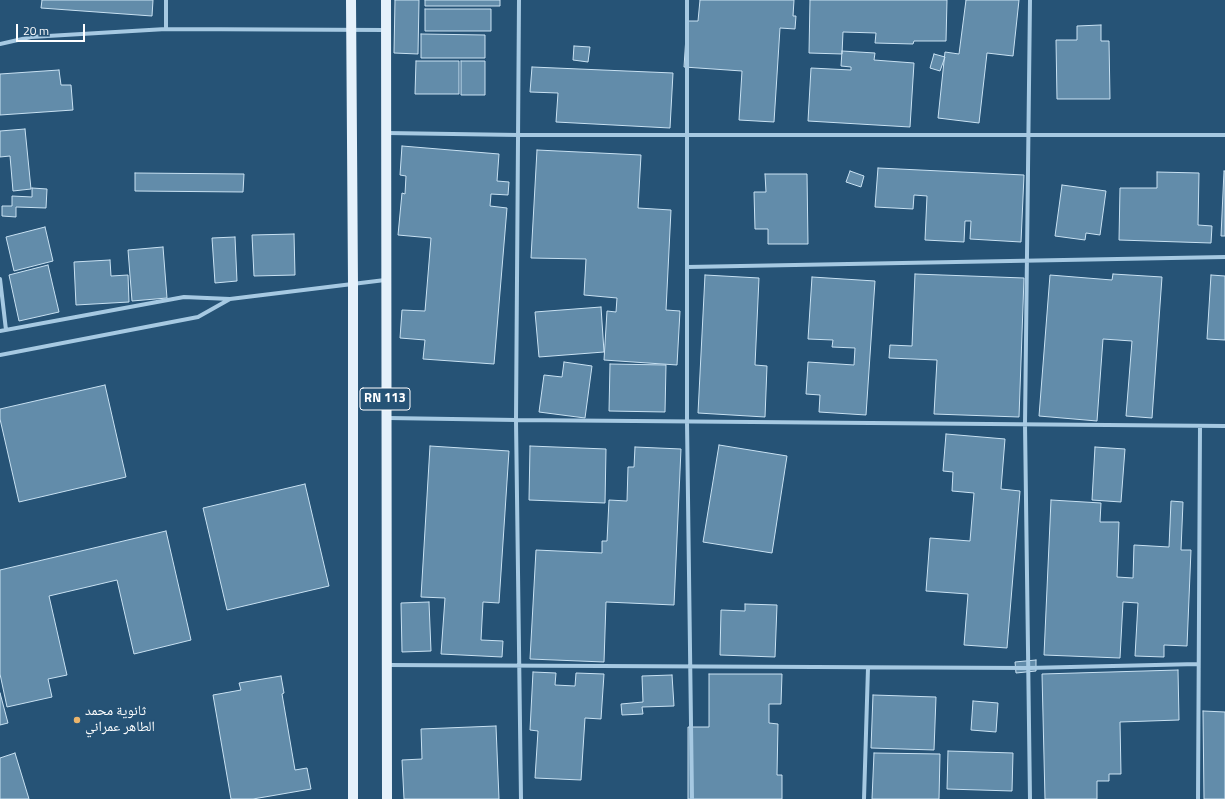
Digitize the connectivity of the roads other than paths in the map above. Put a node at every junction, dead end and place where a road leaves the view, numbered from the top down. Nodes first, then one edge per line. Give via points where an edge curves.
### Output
1 (166, 0) edge
2 (351, 0) edge
3 (386, 0) edge
4 (520, 0) edge
5 (687, 0) edge
6 (1030, 0) edge
7 (166, 29) junction
8 (351, 30) junction
9 (386, 30) junction
10 (0, 44) edge
11 (385, 133) junction
12 (518, 134) junction
13 (688, 135) junction
14 (1029, 135) junction
15 (1225, 135) edge
16 (1225, 257) edge
17 (1027, 260) junction
18 (687, 268) junction
19 (0, 279) edge
20 (385, 280) junction
21 (353, 283) junction
22 (230, 299) junction
23 (0, 330) edge
24 (6, 330) junction
25 (0, 356) edge
26 (385, 418) junction
27 (516, 420) junction
28 (687, 422) junction
29 (1025, 424) junction
30 (1200, 426) junction
31 (1225, 426) edge
32 (1198, 664) junction
33 (386, 665) junction
34 (519, 667) junction
35 (690, 667) junction
36 (868, 668) junction
37 (1028, 668) junction
38 (353, 799) edge
39 (387, 799) edge
40 (521, 799) edge
41 (692, 799) edge
42 (864, 799) edge
43 (1030, 799) edge
44 (1198, 799) edge

1 - 7 street
2 - 8 main road, RN 113
3 - 9 main road, RN 113
4 - 12 street
5 - 13 street
6 - 14 street
7 - 8 street
7 - 10 street via 30,36
8 - 9 street
8 - 21 main road, RN 113
9 - 11 main road, RN 113
11 - 12 street
11 - 20 main road, RN 113
12 - 13 street
12 - 27 street
13 - 14 street
13 - 18 street
14 - 15 street
14 - 17 street
16 - 17 street
17 - 18 street
17 - 29 street
18 - 28 street
19 - 24 street
20 - 21 street
20 - 26 main road, RN 113
21 - 22 street
21 - 38 main road, RN 113
22 - 24 street via 184,298
22 - 25 street via 198,317
23 - 24 street
26 - 27 street
26 - 33 main road, RN 113
27 - 28 street
27 - 34 street
28 - 29 street
28 - 35 street
29 - 30 street
29 - 37 street
30 - 31 street
30 - 32 street
32 - 37 street
32 - 44 street
33 - 34 street
33 - 39 main road, RN 113
34 - 35 street
34 - 40 street
35 - 36 street
35 - 41 street
36 - 37 street
36 - 42 street
37 - 43 street

